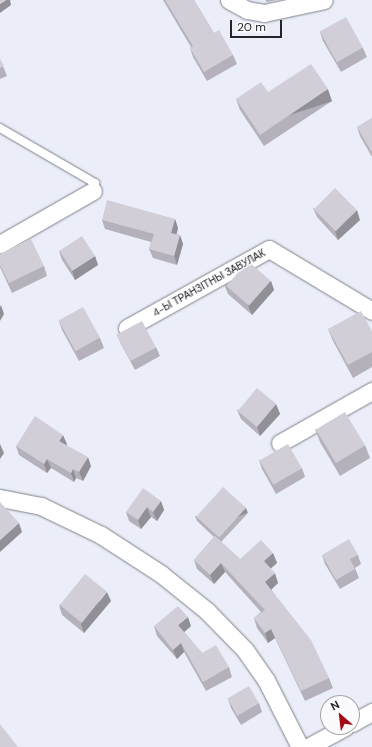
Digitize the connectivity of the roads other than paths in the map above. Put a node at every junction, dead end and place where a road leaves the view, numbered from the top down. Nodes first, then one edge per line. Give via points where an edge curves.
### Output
1 (229, 0) edge
2 (324, 0) edge
3 (0, 128) edge
4 (93, 190) joint
5 (0, 244) edge
6 (372, 311) edge
7 (127, 328) edge
8 (372, 391) edge
9 (280, 443) dead end
10 (0, 498) edge
11 (372, 712) edge
12 (360, 719) edge
13 (330, 735) edge
14 (300, 747) edge
15 (308, 747) edge

1 - 2 street via 247,10 264,13
3 - 4 lane via 95,183
4 - 5 street
6 - 7 street, 4-Ы ТРАНЗІТНЫ ЗАВУЛАК via 269,249
8 - 9 street
10 - 14 street via 41,506 101,535 161,574 207,611 245,650 266,680
11 - 12 street
13 - 15 street

